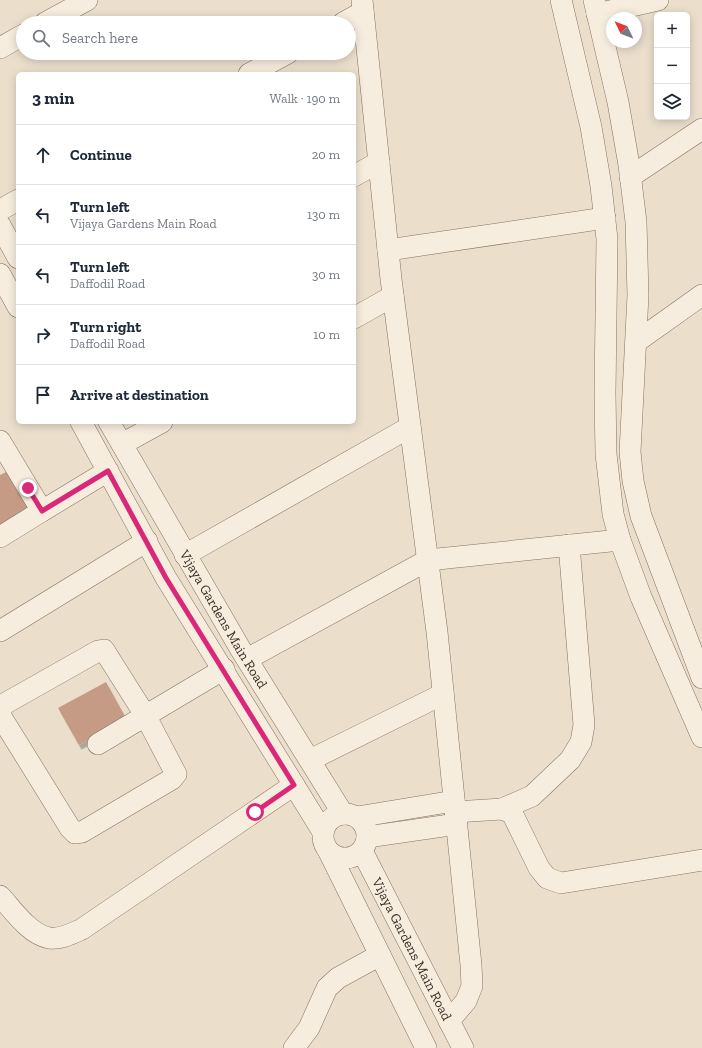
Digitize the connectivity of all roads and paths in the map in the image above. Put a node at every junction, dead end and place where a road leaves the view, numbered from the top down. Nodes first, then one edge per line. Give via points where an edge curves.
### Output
1 (86, 0) edge
2 (561, 0) edge
3 (658, 0) edge
4 (362, 6) edge
5 (595, 7) edge
6 (57, 16) edge
7 (351, 16) edge
8 (16, 39) edge
9 (0, 48) edge
10 (275, 60) edge
11 (254, 72) edge
12 (702, 129) edge
13 (379, 162) junction
14 (356, 175) edge
15 (630, 177) junction
16 (16, 201) edge
17 (0, 210) edge
18 (605, 218) junction
19 (0, 225) edge
20 (388, 250) junction
21 (16, 254) edge
22 (0, 274) edge
23 (393, 296) junction
24 (702, 296) edge
25 (16, 303) edge
26 (356, 317) edge
27 (636, 342) junction
28 (82, 424) edge
29 (111, 424) edge
30 (158, 424) edge
31 (410, 427) junction
32 (0, 441) edge
33 (122, 444) junction
34 (7, 469) edge
35 (108, 471) junction
36 (42, 511) junction
37 (0, 537) edge
38 (620, 540) junction
39 (146, 541) junction
40 (569, 545) junction
41 (185, 555) junction
42 (428, 560) junction
43 (0, 631) edge
44 (247, 659) junction
45 (224, 669) junction
46 (702, 678) edge
47 (443, 694) junction
48 (145, 715) junction
49 (702, 737) edge
50 (98, 744) dead end
51 (310, 760) junction
52 (294, 785) junction
53 (502, 809) junction
54 (455, 812) junction
55 (350, 816) junction
56 (323, 832) junction
57 (364, 844) junction
58 (329, 852) junction
59 (702, 860) edge
60 (0, 896) edge
61 (380, 956) junction
62 (449, 1021) junction
63 (294, 1048) edge
64 (426, 1048) edge
65 (463, 1048) edge

1 - 6 street
2 - 18 street via 591,127
3 - 5 street
4 - 7 street
4 - 13 street
5 - 15 street via 618,102
8 - 9 street
10 - 11 street
12 - 15 street
13 - 14 street
13 - 20 street
15 - 27 street via 636,230
16 - 17 street
18 - 20 street
18 - 38 street via 606,454 613,514
19 - 21 street
20 - 23 street
22 - 25 street
23 - 26 street
23 - 31 street
24 - 27 street
27 - 46 street via 630,452 633,480 642,516
28 - 35 street, Vijaya Gardens Main Road
29 - 33 street, Vijaya Gardens Main Road
30 - 33 street
31 - 41 street
31 - 42 street
32 - 34 street
33 - 41 street, Vijaya Gardens Main Road
34 - 36 street
35 - 36 street
35 - 39 street, Vijaya Gardens Main Road
36 - 37 street
38 - 40 street
38 - 49 street via 641,597
39 - 43 street
39 - 45 street, Vijaya Gardens Main Road via 166,578
40 - 42 street
40 - 53 street via 584,725 581,742 570,760 532,796
41 - 44 street, Vijaya Gardens Main Road
42 - 44 street
42 - 47 street
44 - 51 street, Vijaya Gardens Main Road
45 - 48 street
45 - 52 street, Vijaya Gardens Main Road
47 - 51 street
47 - 54 street
48 - 48 street via 104,650 6,703 1,708 0,715 75,833 82,832 176,774
48 - 50 street
51 - 55 street, Vijaya Gardens Main Road
52 - 56 street, Vijaya Gardens Main Road
52 - 60 street via 82,929 67,936 50,938 32,930
53 - 54 street
53 - 59 street via 512,813 539,868 547,878 561,883
54 - 55 street
54 - 57 street
54 - 62 street via 472,986 466,1001
55 - 56 street via 330,819
55 - 57 street via 363,823
56 - 58 street via 325,846
57 - 58 street via 349,858 335,856
57 - 62 street, Vijaya Gardens Main Road
58 - 61 street
61 - 63 street via 338,978 327,988 309,1028
61 - 64 street
62 - 65 street, Vijaya Gardens Main Road

